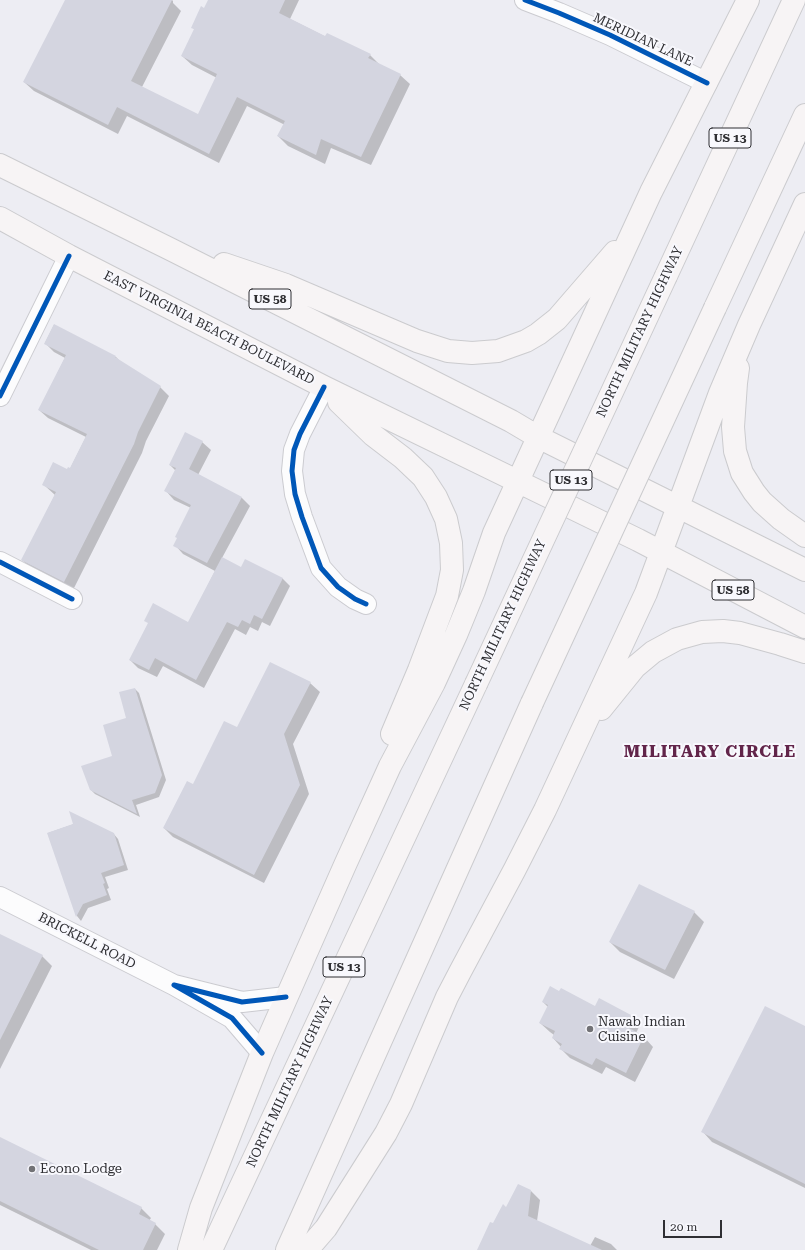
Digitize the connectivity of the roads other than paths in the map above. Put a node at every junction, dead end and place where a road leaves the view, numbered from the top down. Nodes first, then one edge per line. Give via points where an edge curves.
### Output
1 (525, 0) edge
2 (748, 0) edge
3 (794, 0) edge
4 (707, 83) junction
5 (805, 115) edge
6 (0, 165) edge
7 (805, 204) edge
8 (0, 218) edge
9 (633, 231) junction
10 (170, 249) junction
11 (69, 256) junction
12 (749, 325) junction
13 (324, 387) junction
14 (0, 396) edge
15 (538, 437) junction
16 (518, 481) junction
17 (678, 507) junction
18 (805, 536) edge
19 (661, 553) junction
20 (0, 562) edge
21 (805, 570) edge
22 (72, 599) dead end
23 (366, 604) dead end
24 (805, 627) edge
25 (805, 652) edge
26 (580, 735) junction
27 (345, 865) junction
28 (0, 897) edge
29 (174, 985) junction
30 (286, 997) junction
31 (262, 1053) junction
32 (189, 1250) edge
33 (211, 1250) edge
34 (288, 1250) edge
35 (307, 1250) edge

1 - 4 street, MERIDIAN LANE via 560,13
2 - 4 main road
3 - 33 main road, NORTH MILITARY HIGHWAY / US 13, bridge
4 - 9 main road
5 - 34 main road, bridge via 532,703
6 - 10 main road, US 58
7 - 12 main road
8 - 11 main road, EAST VIRGINIA BEACH BOULEVARD / US 58
9 - 10 main road via 557,319 538,334 526,341 498,350 472,353 448,351 418,341 286,285
9 - 15 main road
10 - 15 main road, US 58
11 - 13 main road, EAST VIRGINIA BEACH BOULEVARD / US 58
11 - 14 street
12 - 17 main road via 720,393
12 - 18 main road via 736,383 733,428 735,451 742,473 762,502
13 - 16 main road, EAST VIRGINIA BEACH BOULEVARD / US 58
13 - 23 street via 294,450 292,471 295,494 322,568 338,587
13 - 27 main road via 373,435 423,476 446,519 451,543 452,570 447,596 383,757
15 - 16 main road
15 - 17 main road, US 58
16 - 19 main road, EAST VIRGINIA BEACH BOULEVARD / US 58
16 - 27 main road via 494,533 456,635 390,766
17 - 19 main road
17 - 21 main road, US 58
19 - 24 main road, EAST VIRGINIA BEACH BOULEVARD / US 58
19 - 26 main road via 646,593
20 - 22 street
25 - 26 main road via 740,633 723,631 702,632 678,639 653,652 635,667
26 - 35 main road via 538,824 450,990 386,1133 326,1228
27 - 30 main road
28 - 29 street, BRICKELL ROAD
29 - 30 street, BRICKELL ROAD via 242,1002
29 - 31 street, BRICKELL ROAD via 232,1018
30 - 31 main road
31 - 32 main road via 201,1208

